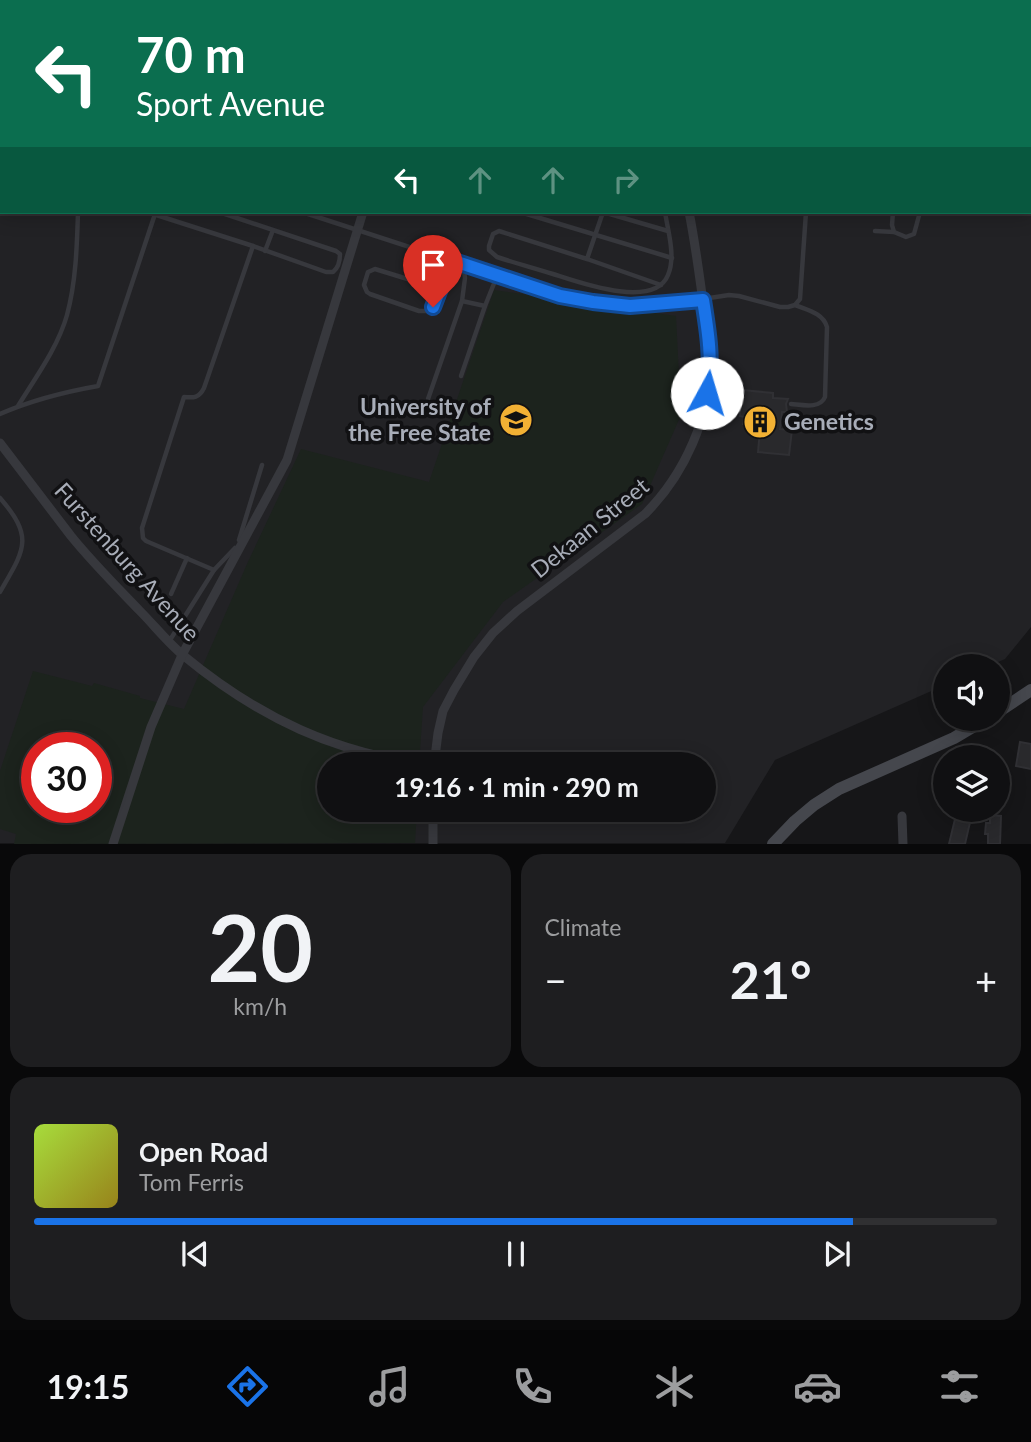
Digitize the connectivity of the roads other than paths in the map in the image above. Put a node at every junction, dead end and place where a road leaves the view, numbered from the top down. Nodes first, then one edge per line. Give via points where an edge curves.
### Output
1 (78, 214) edge
2 (155, 214) joint
3 (225, 214) edge
4 (308, 214) edge
5 (362, 214) edge
6 (527, 214) edge
7 (602, 214) edge
8 (610, 214) edge
9 (665, 214) edge
10 (689, 214) edge
11 (806, 214) edge
12 (893, 214) edge
13 (919, 214) edge
14 (273, 230) junction
15 (358, 230) junction
16 (875, 230) dead end
17 (668, 231) junction
18 (894, 232) junction
19 (595, 235) junction
20 (253, 246) junction
21 (265, 251) junction
22 (672, 258) junction
23 (587, 259) junction
24 (451, 260) junction
25 (463, 264) junction
26 (497, 276) junction
27 (661, 285) junction
28 (440, 289) junction
29 (703, 300) junction
30 (462, 301) junction
31 (795, 305) junction
32 (485, 306) junction
33 (461, 376) dead end
34 (428, 399) dead end
35 (791, 404) dead end
36 (18, 406) junction
37 (0, 414) edge
38 (0, 443) edge
39 (262, 465) dead end
40 (0, 498) edge
41 (187, 558) junction
42 (214, 570) junction
43 (0, 592) edge
44 (171, 594) dead end
45 (169, 641) junction
46 (182, 655) junction
47 (1031, 690) edge
48 (1010, 704) edge
49 (966, 731) edge
50 (359, 752) edge
51 (435, 752) edge
52 (902, 816) dead end
53 (433, 822) edge
54 (113, 844) edge
55 (433, 844) edge
56 (773, 844) edge
57 (903, 844) edge

1 - 36 lane via 67,315 51,353
2 - 20 lane
2 - 36 lane via 98,386
3 - 14 lane
4 - 15 lane
5 - 15 street
6 - 19 lane
7 - 19 lane
8 - 17 lane
9 - 17 lane
10 - 29 street, Dekaan Street
11 - 31 lane via 800,299
12 - 18 lane
13 - 18 lane via 914,234 906,237
14 - 21 lane
14 - 21 lane via 337,251 340,259 329,273
15 - 24 lane
15 - 46 street via 287,460
16 - 18 lane
17 - 22 lane
19 - 22 lane
19 - 23 lane
20 - 21 lane
20 - 41 lane via 204,388 197,397 184,397 142,528 146,541
22 - 27 lane
23 - 27 lane
23 - 27 lane via 499,231 489,246 497,257 594,287 623,293
24 - 25 lane
24 - 28 lane
25 - 26 lane
25 - 30 lane
26 - 29 lane via 593,302 630,306
26 - 32 lane
28 - 28 lane via 426,312 370,294 364,285 368,272 375,269
29 - 31 lane via 729,295 780,307
29 - 51 street, Dekaan Street via 711,360 705,408 672,482 645,514 493,633 443,711
30 - 32 lane
30 - 34 lane
31 - 35 lane via 825,320 825,397 817,405
32 - 33 lane
36 - 37 lane
38 - 45 street, Furstenburg Avenue via 72,537
39 - 42 lane via 239,541
40 - 43 lane via 18,520 23,544
41 - 42 lane
41 - 44 lane
42 - 45 lane
45 - 46 street, Furstenburg Avenue
46 - 50 street, Furstenburg Avenue via 248,703
46 - 54 street via 151,727
47 - 48 street
49 - 56 street via 839,789 814,805
52 - 57 street
53 - 55 street

